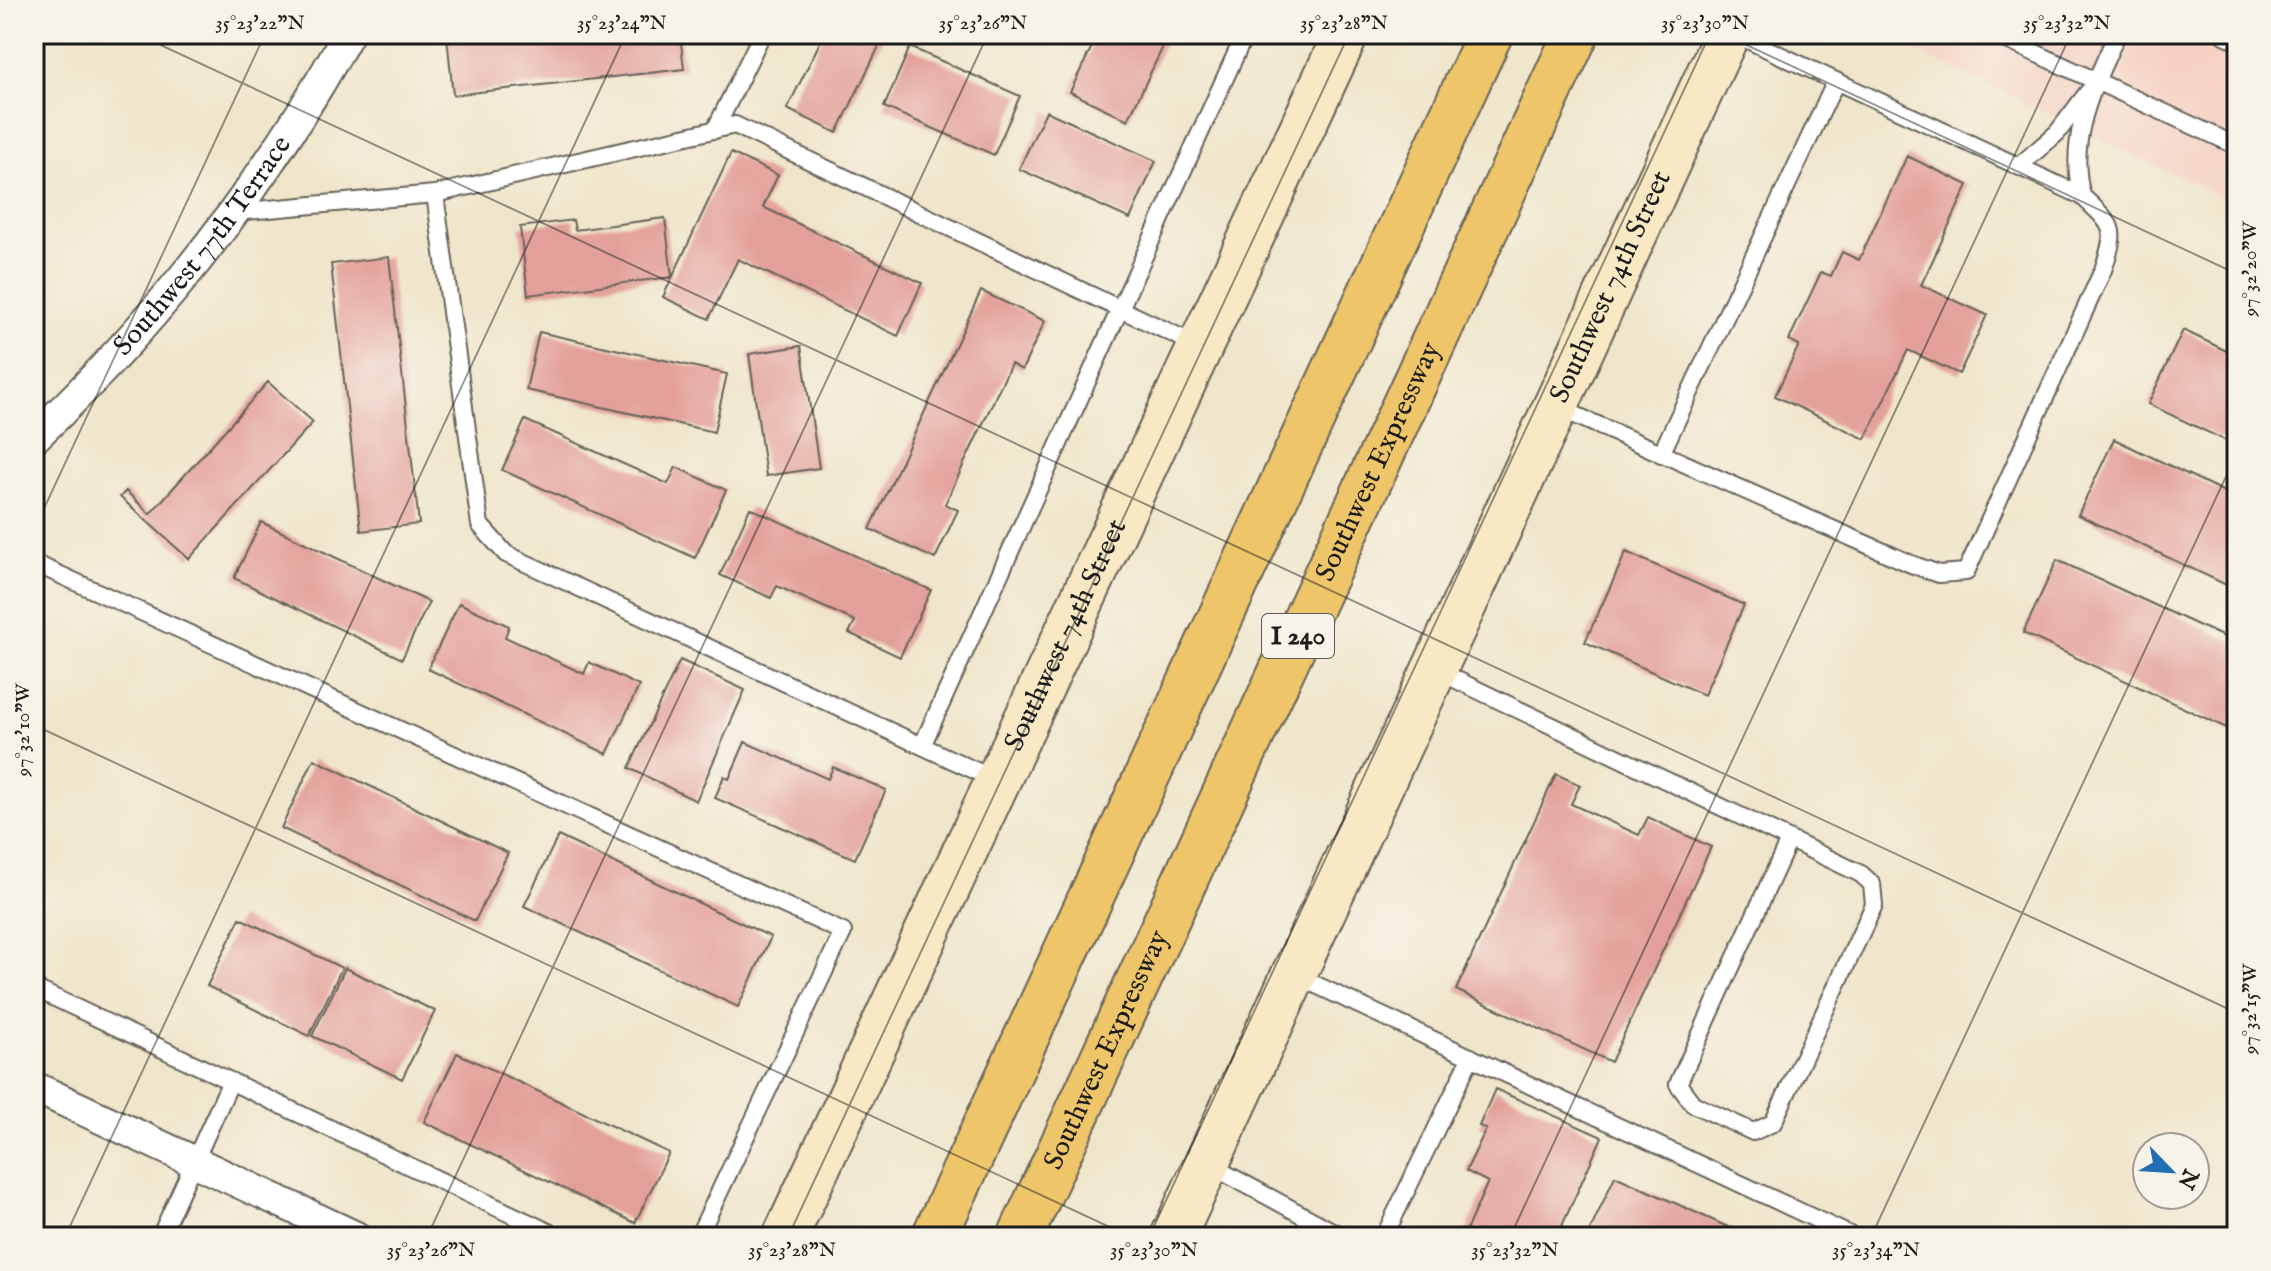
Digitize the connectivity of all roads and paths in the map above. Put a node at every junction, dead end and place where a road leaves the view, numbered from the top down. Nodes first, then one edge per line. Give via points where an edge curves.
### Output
1 (348, 34) edge
2 (762, 34) edge
3 (1245, 34) edge
4 (1346, 34) edge
5 (1490, 34) edge
6 (1576, 34) edge
7 (1727, 34) edge
8 (1735, 34) edge
9 (1994, 34) edge
10 (2117, 34) edge
11 (2223, 34) edge
12 (2237, 41) edge
13 (1836, 81) junction
14 (2096, 81) junction
15 (715, 130) junction
16 (2237, 146) edge
17 (2019, 166) junction
18 (435, 194) junction
19 (2082, 196) junction
20 (235, 212) junction
21 (1120, 309) junction
22 (1200, 347) junction
23 (1555, 406) junction
24 (34, 438) edge
25 (1661, 454) junction
26 (34, 563) edge
27 (1434, 669) junction
28 (922, 746) junction
29 (1000, 781) junction
30 (1789, 840) junction
31 (1294, 974) junction
32 (34, 988) edge
33 (1471, 1057) junction
34 (231, 1081) junction
35 (34, 1087) edge
36 (195, 1162) junction
37 (1206, 1164) junction
38 (160, 1237) edge
39 (356, 1237) edge
40 (559, 1237) edge
41 (698, 1237) edge
42 (785, 1237) edge
43 (934, 1237) edge
44 (1020, 1237) edge
45 (1173, 1237) edge
46 (1343, 1237) edge
47 (1384, 1237) edge
48 (1854, 1237) edge

1 - 20 street, Southwest 77th Terrace
2 - 15 lane
3 - 21 lane
4 - 22 main road, Southwest 74th Street
5 - 43 highway, I 240
6 - 44 highway, Southwest Expressway / I 240
7 - 23 main road, Southwest 74th Street
8 - 13 lane
9 - 14 lane
10 - 14 lane
11 - 12 lane
13 - 17 lane
13 - 25 lane
14 - 16 lane
14 - 17 lane via 2057,133
14 - 19 lane via 2075,154
15 - 18 lane
15 - 21 lane via 735,125
17 - 19 lane
18 - 20 lane
18 - 28 lane via 480,525 506,554
19 - 25 lane via 2108,221 2114,238 1966,572 1939,574 1911,564
20 - 24 street, Southwest 77th Terrace via 144,321
21 - 22 lane
21 - 28 lane
22 - 29 main road, Southwest 74th Street
23 - 25 lane
23 - 27 main road, Southwest 74th Street
26 - 41 lane via 843,932
27 - 30 lane
27 - 31 main road, Southwest 74th Street
28 - 29 lane
29 - 42 main road, Southwest 74th Street
30 - 30 lane via 1861,874 1872,884 1874,905 1773,1123 1753,1132 1693,1104 1678,1084
31 - 33 lane
31 - 37 main road, Southwest 74th Street
32 - 34 lane
33 - 47 lane
33 - 48 lane
34 - 36 lane
34 - 40 lane
35 - 36 street
36 - 38 lane
36 - 39 street
37 - 45 main road, Southwest 74th Street
37 - 46 lane

